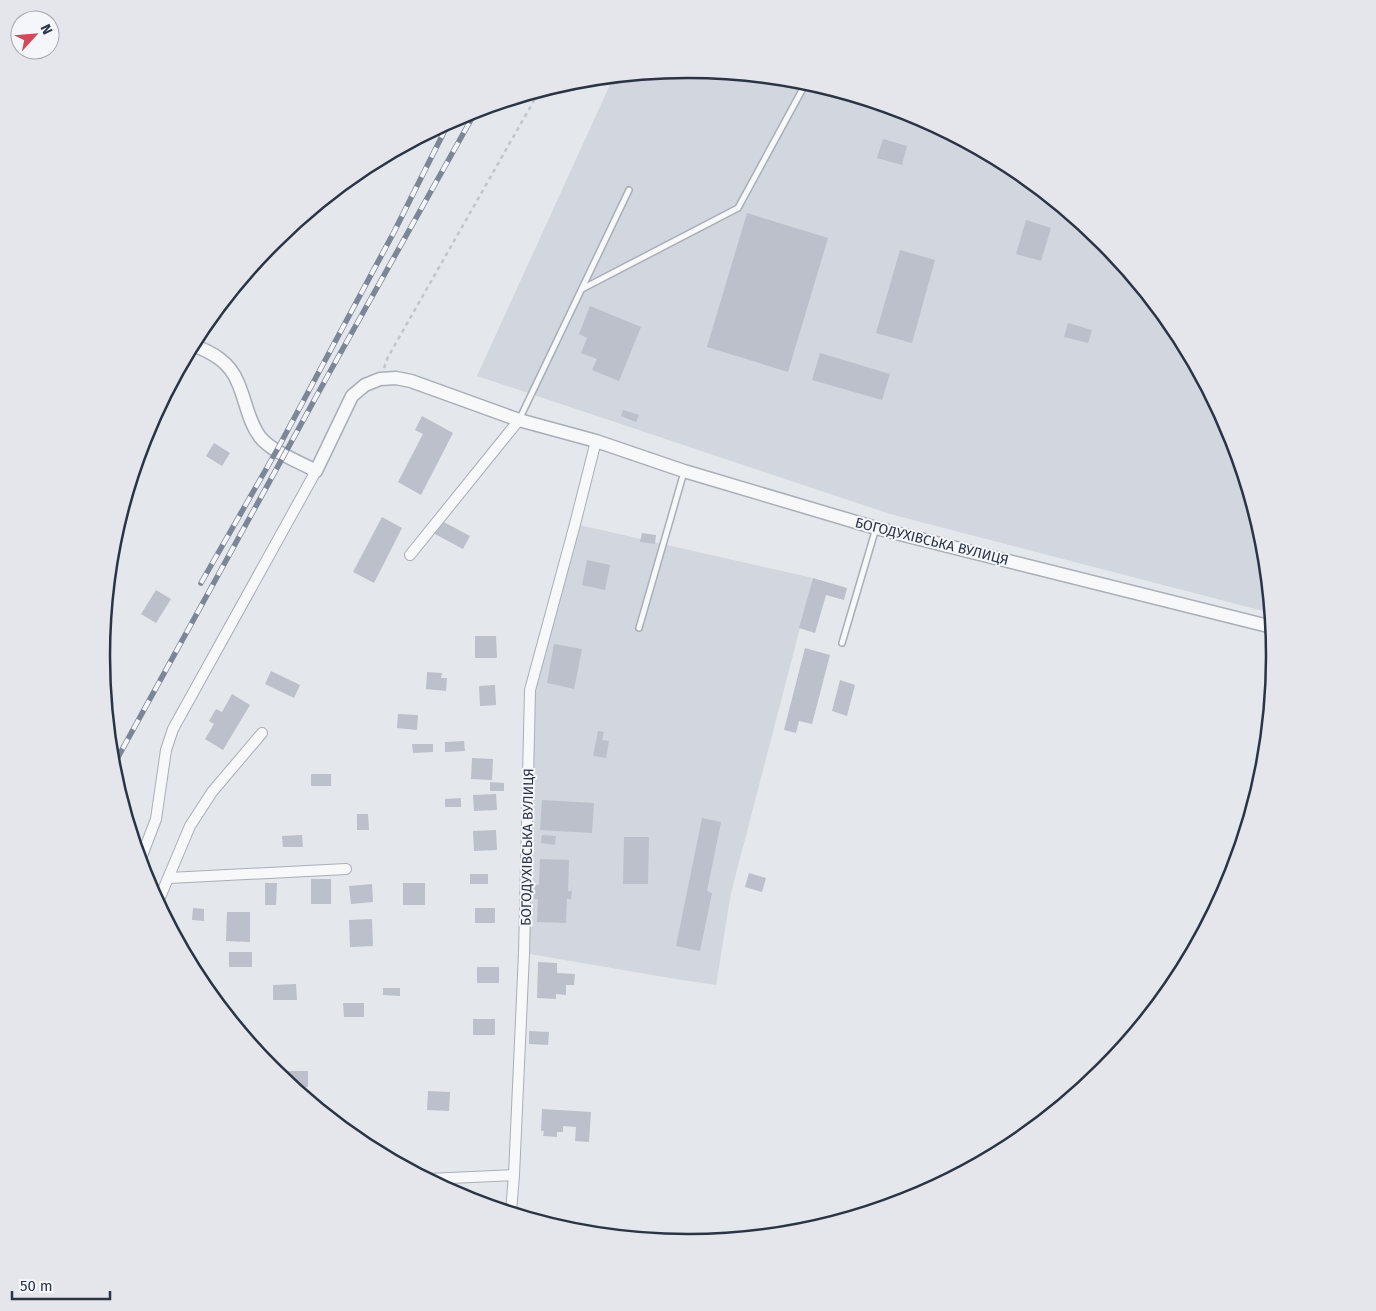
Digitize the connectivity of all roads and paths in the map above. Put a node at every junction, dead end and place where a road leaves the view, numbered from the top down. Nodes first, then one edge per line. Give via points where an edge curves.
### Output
1 (802, 89) edge
2 (536, 98) edge
3 (629, 190) dead end
4 (582, 289) junction
5 (199, 348) edge
6 (380, 379) junction
7 (519, 420) junction
8 (596, 441) junction
9 (316, 471) junction
10 (684, 471) junction
11 (876, 528) junction
12 (410, 555) dead end
13 (1265, 625) edge
14 (639, 628) dead end
15 (842, 643) dead end
16 (262, 733) dead end
17 (144, 850) edge
18 (346, 869) dead end
19 (169, 878) junction
20 (162, 894) edge
21 (514, 1174) junction
22 (441, 1178) edge
23 (511, 1206) edge

1 - 4 lane via 738,208
2 - 6 path via 388,357
3 - 4 lane
4 - 7 lane
5 - 9 street via 213,353 228,366 238,381 252,424 261,438 276,450
6 - 7 street, БОГОДУХІВСЬКА ВУЛИЦЯ via 411,381
6 - 9 street via 365,385 352,396
7 - 8 street, БОГОДУХІВСЬКА ВУЛИЦЯ
7 - 12 street
8 - 10 street, БОГОДУХІВСЬКА ВУЛИЦЯ
8 - 21 street, БОГОДУХІВСЬКА ВУЛИЦЯ via 530,690 524,953
9 - 17 street via 173,729 166,750 156,819
10 - 11 street, БОГОДУХІВСЬКА ВУЛИЦЯ
10 - 14 lane
11 - 13 street, БОГОДУХІВСЬКА ВУЛИЦЯ
11 - 15 lane
16 - 19 street via 212,792 190,826
18 - 19 street
19 - 20 street
21 - 22 street
21 - 23 street, БОГОДУХІВСЬКА ВУЛИЦЯ

